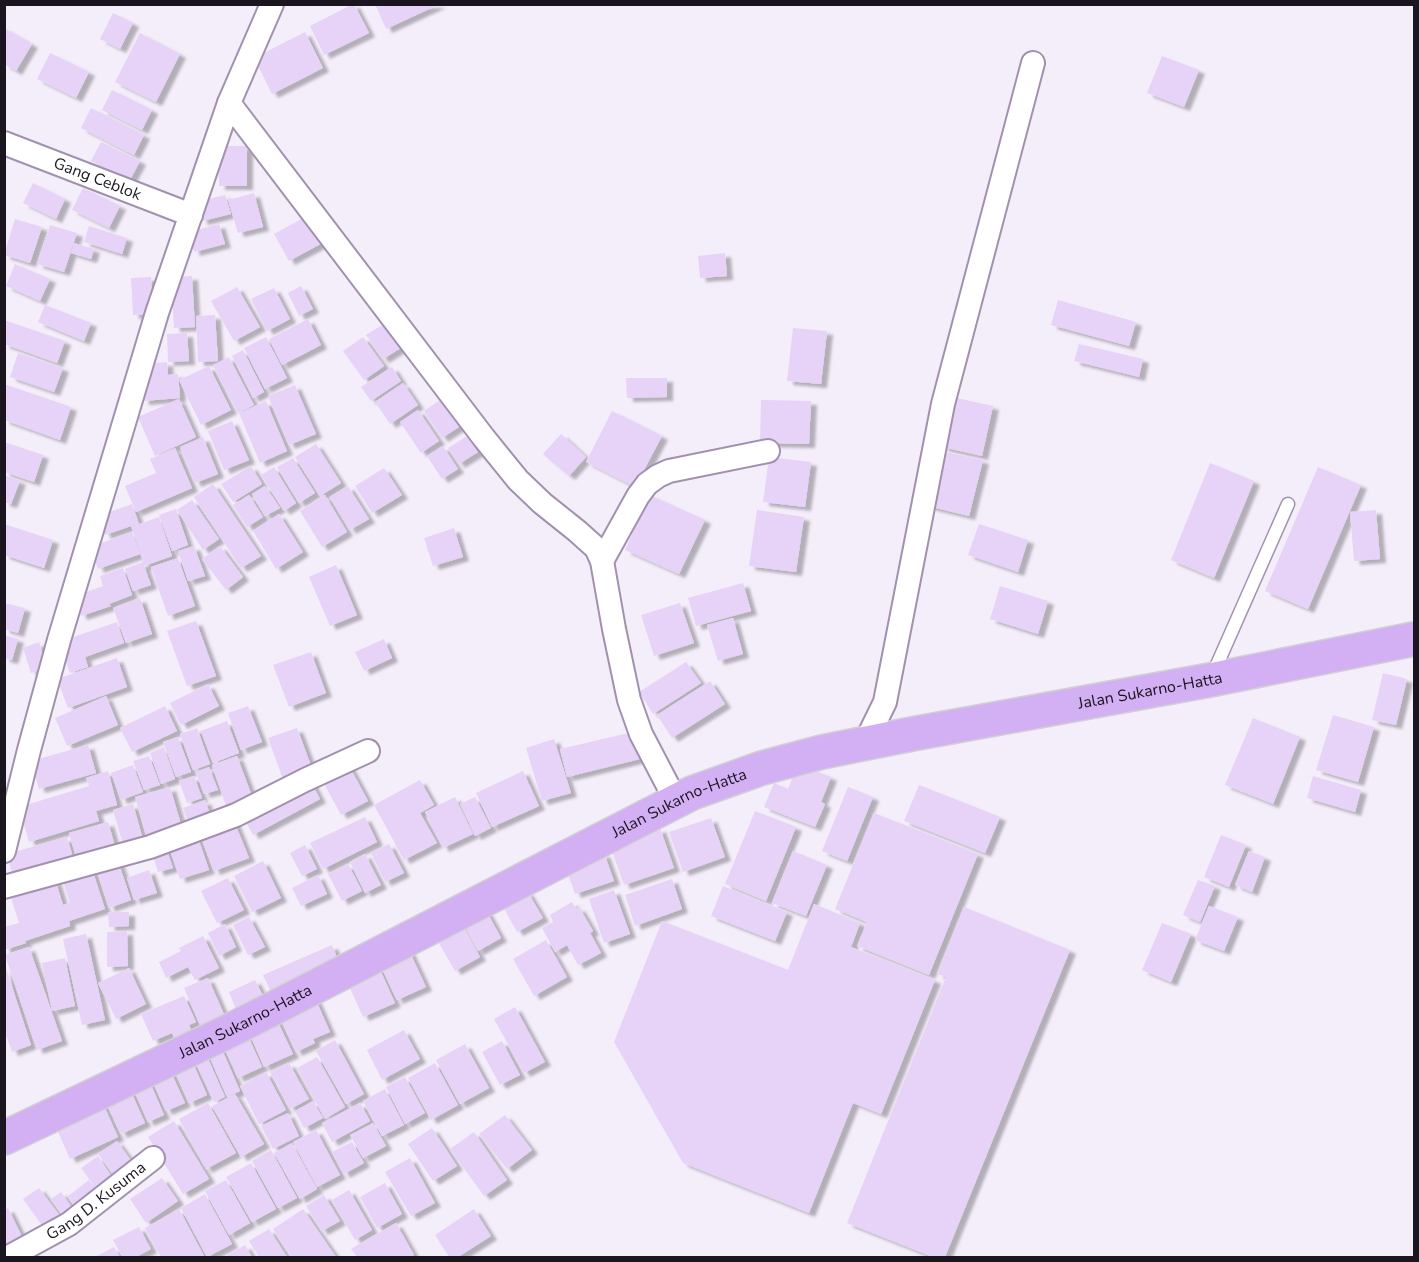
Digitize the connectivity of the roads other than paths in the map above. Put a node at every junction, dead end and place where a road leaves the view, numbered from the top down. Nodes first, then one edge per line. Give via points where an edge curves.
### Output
1 (272, 4) edge
2 (1033, 63) dead end
3 (229, 104) junction
4 (4, 143) edge
5 (191, 215) junction
6 (768, 451) dead end
7 (1288, 504) dead end
8 (602, 561) junction
9 (1414, 639) edge
10 (1210, 680) junction
11 (865, 743) junction
12 (368, 751) dead end
13 (676, 801) junction
14 (4, 851) edge
15 (4, 887) edge
16 (4, 1138) edge
17 (153, 1158) dead end
18 (7, 1257) edge

1 - 3 street
2 - 11 street via 944,404 885,702
3 - 5 street
3 - 8 street via 518,480 596,548
4 - 5 street, Gang Ceblok
5 - 14 street via 157,313 59,640
6 - 8 street via 658,476 638,496
7 - 10 lane
8 - 13 street via 628,700
9 - 10 highway, Jalan Sukarno-Hatta
10 - 11 highway, Jalan Sukarno-Hatta
11 - 13 highway, Jalan Sukarno-Hatta via 762,768
12 - 15 street via 237,815 150,847
13 - 16 highway, Jalan Sukarno-Hatta via 233,1029
17 - 18 street, Gang D. Kusuma via 69,1224

